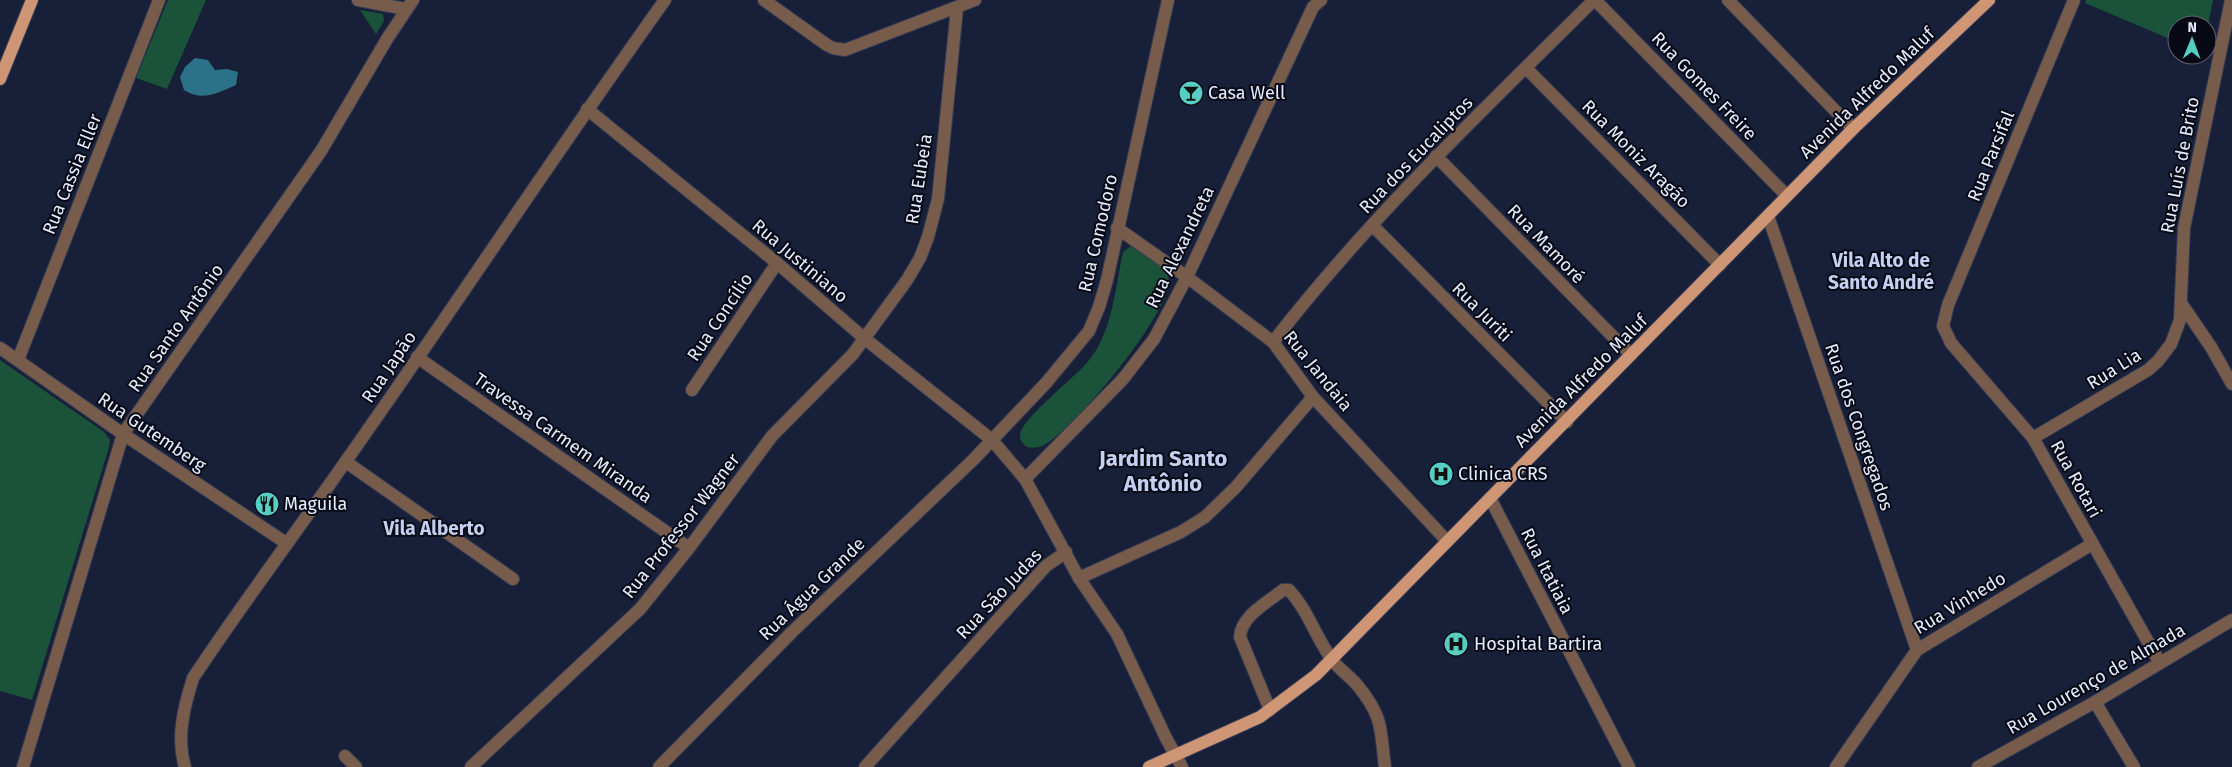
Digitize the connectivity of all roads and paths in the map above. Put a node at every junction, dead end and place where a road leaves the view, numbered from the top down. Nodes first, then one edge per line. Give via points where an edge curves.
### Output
1 (32, 0) edge
2 (159, 0) edge
3 (358, 0) edge
4 (664, 0) edge
5 (764, 0) edge
6 (976, 0) edge
7 (1168, 0) edge
8 (1594, 0) edge
9 (1728, 0) edge
10 (1989, 0) edge
11 (2074, 0) edge
12 (2231, 0) edge
13 (1316, 2) edge
14 (410, 5) edge
15 (957, 8) junction
16 (1526, 68) junction
17 (0, 79) edge
18 (587, 109) junction
19 (1853, 129) junction
20 (1436, 156) junction
21 (1787, 196) junction
22 (1768, 216) junction
23 (1373, 226) junction
24 (1117, 228) junction
25 (777, 263) junction
26 (1720, 265) junction
27 (1188, 277) junction
28 (2181, 303) junction
29 (1943, 326) joint
30 (864, 338) junction
31 (1273, 342) junction
32 (0, 348) edge
33 (1631, 356) junction
34 (417, 357) junction
35 (18, 360) junction
36 (2232, 384) edge
37 (692, 390) dead end
38 (1313, 397) junction
39 (1567, 422) junction
40 (123, 434) junction
41 (2033, 438) junction
42 (992, 440) junction
43 (346, 462) junction
44 (1025, 479) junction
45 (1490, 498) junction
46 (1447, 541) junction
47 (286, 543) junction
48 (2092, 544) junction
49 (689, 548) junction
50 (1066, 552) junction
51 (1079, 578) junction
52 (513, 579) dead end
53 (2232, 620) edge
54 (1917, 650) junction
55 (1331, 659) junction
56 (2160, 663) junction
57 (2095, 702) junction
58 (1270, 710) junction
59 (1176, 755) junction
60 (346, 756) dead end
61 (23, 767) edge
62 (185, 767) edge
63 (356, 767) edge
64 (471, 767) edge
65 (659, 767) edge
66 (865, 767) edge
67 (1149, 767) edge
68 (1182, 767) edge
69 (1384, 767) edge
70 (1629, 767) edge
71 (1836, 767) edge
72 (1978, 767) edge
73 (2134, 767) edge

1 - 17 main road
2 - 35 street, Rua Cassia Eller
3 - 14 street
4 - 18 street, Rua Japão
5 - 15 street via 838,50
6 - 15 street
7 - 24 street, Rua Comodoro
8 - 16 street, Rua dos Eucaliptos
8 - 21 street, Rua Gomes Freire
9 - 19 street
10 - 19 main road, Avenida Alfredo Maluf
11 - 29 street, Rua Parsifal via 1948,305
12 - 28 street, Rua Luís de Brito via 2187,208 2182,247
13 - 27 street, Rua Alexandreta
14 - 40 street, Rua Santo Antônio via 321,151
15 - 30 street, Rua Eubeia via 938,199 928,237 907,280
16 - 20 street, Rua dos Eucaliptos
16 - 26 street, Rua Moniz Aragão
18 - 25 street, Rua Justiniano
18 - 34 street, Rua Japão
19 - 21 main road, Avenida Alfredo Maluf
20 - 23 street, Rua dos Eucaliptos
20 - 33 street, Rua Mamoré
21 - 22 main road, Avenida Alfredo Maluf
22 - 26 main road, Avenida Alfredo Maluf
22 - 54 street, Rua dos Congregados
23 - 31 street, Rua dos Eucaliptos
23 - 39 street, Rua Juriti
24 - 27 street, Rua Jandaia
24 - 42 street, Rua Comodoro via 1107,280 1089,331
25 - 30 street, Rua Justiniano
25 - 37 street, Rua Concílio
26 - 33 main road, Avenida Alfredo Maluf
27 - 31 street, Rua Jandaia
27 - 44 street, Rua Alexandreta via 1139,360
28 - 36 street
28 - 41 street, Rua Lia via 2176,333 2158,361
29 - 41 street, Rua Rotari via 1951,343
30 - 42 street, Rua Justiniano
30 - 49 street, Rua Professor Wagner via 853,354 772,436
31 - 38 street, Rua Jandaia
32 - 35 street, Rua Gutemberg
33 - 39 main road, Avenida Alfredo Maluf
34 - 43 street, Rua Japão
34 - 49 street, Travessa Carmem Miranda
35 - 40 street, Rua Gutemberg
38 - 46 street, Rua Jandaia
38 - 51 street via 1236,487 1205,516 1181,532
39 - 45 main road, Avenida Alfredo Maluf
40 - 47 street, Rua Gutemberg
40 - 61 street, Rua Santo Antônio
41 - 48 street, Rua Rotari
42 - 44 street, Rua Justiniano
42 - 65 street, Rua Água Grande via 792,632
43 - 47 street, Rua Japão
43 - 52 street
44 - 50 street, Rua Justiniano
45 - 46 main road, Avenida Alfredo Maluf
45 - 70 street, Rua Itatiaia
46 - 55 main road, Avenida Alfredo Maluf
47 - 62 street, Rua Japão via 193,678 180,731
48 - 54 street, Rua Vinhedo
48 - 56 street, Rua Rotari
49 - 64 street, Rua Professor Wagner via 640,609
50 - 51 street, Rua São Judas
50 - 66 street, Rua São Judas via 1046,566
51 - 59 street, Rua São Judas via 1117,634
53 - 56 street, Rua Lourenço de Almada
54 - 71 street, Rua Vinhedo
55 - 58 main road, Avenida Alfredo Maluf via 1316,675
55 - 58 street via 1300,601 1290,590 1283,590 1245,620 1240,628 1240,637
55 - 69 street via 1357,685 1377,714 1382,731
56 - 57 street, Rua Lourenço de Almada
57 - 72 street, Rua Lourenço de Almada
57 - 73 street
58 - 59 main road, Avenida Alfredo Maluf
59 - 67 main road, Avenida Alfredo Maluf
59 - 68 street, Rua São Judas
60 - 63 street

